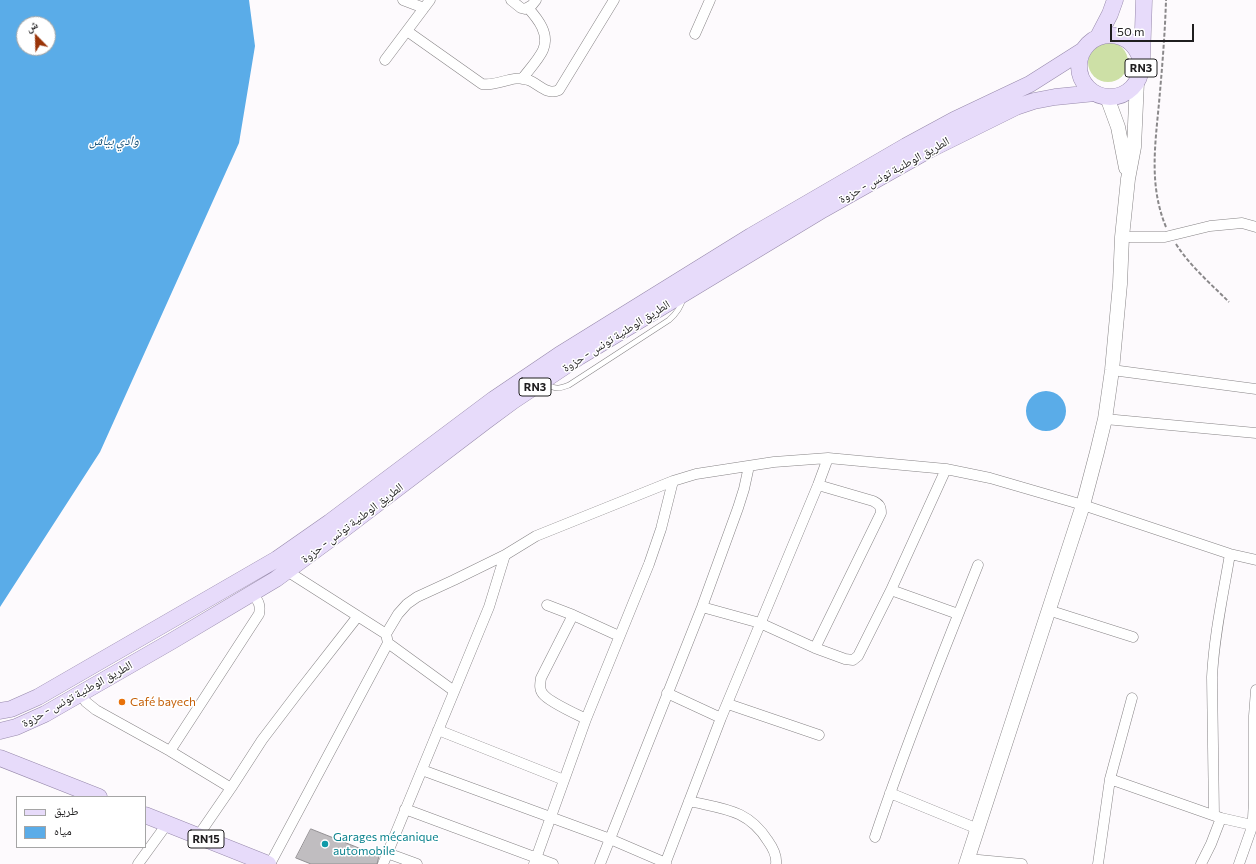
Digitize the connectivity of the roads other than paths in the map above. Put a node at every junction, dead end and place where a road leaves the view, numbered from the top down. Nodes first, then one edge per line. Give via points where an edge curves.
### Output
1 (403, 0) edge
2 (511, 0) edge
3 (536, 0) edge
4 (614, 0) edge
5 (710, 0) edge
6 (1115, 0) edge
7 (1144, 0) edge
8 (427, 4) edge
9 (528, 8) junction
10 (407, 31) junction
11 (695, 34) dead end
12 (1098, 37) junction
13 (1082, 51) junction
14 (385, 60) dead end
15 (1142, 62) junction
16 (522, 79) junction
17 (1138, 81) junction
18 (1101, 95) junction
19 (1128, 179) junction
20 (1256, 227) edge
21 (1122, 237) junction
22 (730, 258) junction
23 (1112, 370) junction
24 (540, 376) junction
25 (1256, 389) edge
26 (1105, 419) junction
27 (1256, 433) edge
28 (828, 458) junction
29 (749, 466) junction
30 (946, 469) junction
31 (673, 482) junction
32 (818, 485) junction
33 (1083, 505) junction
34 (1230, 554) junction
35 (505, 555) junction
36 (277, 558) junction
37 (1256, 560) edge
38 (978, 565) dead end
39 (287, 571) junction
40 (891, 590) junction
41 (252, 594) junction
42 (547, 605) dead end
43 (702, 607) junction
44 (1048, 610) junction
45 (958, 614) junction
46 (573, 615) junction
47 (358, 616) junction
48 (760, 624) junction
49 (619, 636) junction
50 (1133, 637) dead end
51 (387, 639) junction
52 (815, 648) junction
53 (1256, 690) edge
54 (454, 691) junction
55 (667, 693) junction
56 (81, 694) junction
57 (38, 697) junction
58 (1132, 698) dead end
59 (728, 704) junction
60 (0, 711) edge
61 (45, 714) junction
62 (721, 718) junction
63 (586, 719) junction
64 (438, 730) junction
65 (0, 732) edge
66 (819, 734) dead end
67 (170, 751) junction
68 (0, 758) edge
69 (422, 770) junction
70 (1110, 779) junction
71 (564, 780) junction
72 (231, 788) junction
73 (890, 792) junction
74 (96, 796) edge
75 (689, 802) junction
76 (405, 809) junction
77 (146, 815) edge
78 (1218, 816) junction
79 (551, 817) junction
80 (167, 824) junction
81 (1252, 825) junction
82 (978, 829) junction
83 (198, 836) junction
84 (875, 837) dead end
85 (610, 839) junction
86 (387, 852) junction
87 (535, 861) edge
88 (967, 862) edge
89 (666, 863) edge
90 (138, 864) edge
91 (269, 864) edge
92 (383, 864) edge
93 (417, 864) edge
94 (552, 864) edge
95 (600, 864) edge
96 (776, 864) edge
97 (1022, 864) edge
98 (1098, 864) edge
99 (1201, 864) edge
100 (1239, 864) edge

1 - 8 street
2 - 9 street via 521,8
3 - 9 street
4 - 16 street via 559,90 550,92
5 - 11 street
6 - 12 main road, RN3
7 - 15 main road, RN3
8 - 10 street
9 - 16 street via 540,22 544,42 543,50
10 - 14 street
10 - 16 street via 482,84
12 - 13 main road, RN3
12 - 15 main road, RN3 via 1109,34 1121,36 1135,46
13 - 18 main road via 1080,75 1086,86
13 - 22 main road, الطريق الوطنية تونس - حزوة / RN3 via 1030,84 954,120 764,228
15 - 17 main road, RN3
17 - 18 main road, RN3 via 1125,94 1116,97
17 - 19 street via 1134,147
18 - 19 street via 1118,127
18 - 22 main road, الطريق الوطنية تونس - حزوة / RN3 via 1055,97 1034,101 1002,113
19 - 21 street
20 - 21 street via 1242,223 1210,226 1165,237
21 - 23 street
22 - 24 main road, الطريق الوطنية تونس - حزوة / RN3 via 685,293 579,357
22 - 24 main road, الطريق الوطنية تونس - حزوة / RN3 via 559,355
23 - 25 street
23 - 26 street
24 - 36 main road, الطريق الوطنية تونس - حزوة / RN3 via 494,399 330,522
24 - 39 main road, الطريق الوطنية تونس - حزوة / RN3 via 486,421
26 - 27 street
26 - 33 street
28 - 29 street
28 - 30 street
28 - 32 street
29 - 31 street via 696,474
29 - 43 street via 738,508
30 - 33 street via 990,478
30 - 40 street
31 - 35 street via 536,536
31 - 49 street via 649,564
32 - 48 street
32 - 52 street via 873,501 879,504 881,513
33 - 34 street
33 - 44 street
34 - 37 street
34 - 78 street via 1216,635 1212,677
35 - 51 street via 407,604 398,614
35 - 54 street via 489,607
36 - 39 street
36 - 57 main road, الطريق الوطنية تونس - حزوة / RN3
38 - 45 street
39 - 41 main road, الطريق الوطنية تونس - حزوة / RN3
39 - 47 street
40 - 45 street
40 - 52 street via 855,659 845,659
41 - 56 main road, الطريق الوطنية تونس - حزوة / RN3
41 - 67 street via 258,601 259,614
42 - 46 street
43 - 48 street
43 - 55 street
44 - 50 street
44 - 82 street
45 - 73 street
46 - 49 street
46 - 63 street via 541,678 540,688 550,699
47 - 51 street
47 - 72 street via 262,740
48 - 52 street
48 - 59 street
49 - 63 street
51 - 54 street
51 - 91 street
53 - 81 street
54 - 64 street
55 - 62 street
55 - 85 street
56 - 61 main road, الطريق الوطنية تونس - حزوة / RN3
56 - 67 street via 96,710
57 - 60 main road, الطريق الوطنية تونس - حزوة / RN3
57 - 61 main road
58 - 70 street
59 - 62 street
59 - 66 street
61 - 65 main road, الطريق الوطنية تونس - حزوة / RN3
62 - 75 street
63 - 71 street
64 - 69 street
64 - 71 street
67 - 72 street
68 - 74 main road
69 - 76 street
69 - 79 street
70 - 78 street
70 - 98 street
71 - 79 street
72 - 83 street
73 - 82 street
73 - 84 street
75 - 89 street
75 - 96 street via 735,812 748,819 769,843
76 - 86 street
76 - 87 street
77 - 80 main road, RN15
78 - 81 street
78 - 99 street via 1211,844
79 - 85 street
79 - 87 street
80 - 83 main road, RN15
80 - 90 street
81 - 100 street
82 - 88 street
83 - 91 main road, RN15
85 - 89 street
85 - 95 street
86 - 92 street
86 - 93 street
87 - 94 street
88 - 97 street

